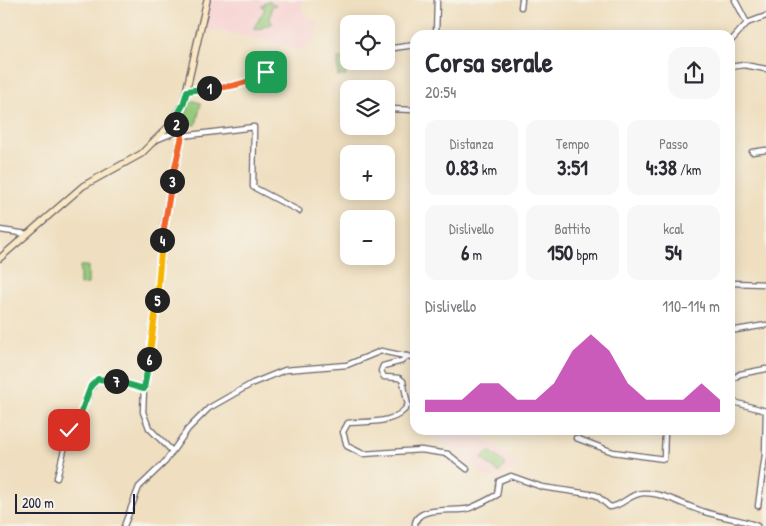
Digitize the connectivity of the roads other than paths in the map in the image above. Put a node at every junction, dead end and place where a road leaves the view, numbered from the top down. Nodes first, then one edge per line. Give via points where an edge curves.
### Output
1 (207, 0) edge
2 (437, 0) edge
3 (522, 0) edge
4 (735, 0) edge
5 (521, 7) dead end
6 (766, 16) edge
7 (747, 23) junction
8 (436, 30) edge
9 (735, 36) edge
10 (410, 46) edge
11 (395, 48) edge
12 (271, 64) dead end
13 (735, 66) edge
14 (766, 69) edge
15 (187, 91) junction
16 (395, 109) edge
17 (410, 110) edge
18 (171, 124) junction
19 (178, 131) junction
20 (182, 136) junction
21 (156, 140) junction
22 (766, 150) edge
23 (752, 152) dead end
24 (299, 212) dead end
25 (0, 230) edge
26 (27, 234) junction
27 (0, 258) edge
28 (735, 283) edge
29 (766, 284) edge
30 (766, 326) edge
31 (735, 330) edge
32 (407, 356) junction
33 (410, 357) edge
34 (766, 369) edge
35 (735, 376) edge
36 (144, 389) junction
37 (735, 402) edge
38 (766, 411) edge
39 (665, 435) edge
40 (576, 438) dead end
41 (172, 451) junction
42 (467, 469) dead end
43 (57, 478) dead end
44 (758, 506) dead end
45 (124, 526) edge
46 (414, 526) edge
47 (757, 526) edge

1 - 15 main road
2 - 8 street
3 - 5 street
4 - 7 street
6 - 7 street
7 - 9 street
10 - 11 street
12 - 15 street via 260,76 230,86
13 - 14 street
15 - 18 main road via 183,105
16 - 17 street
18 - 19 street
18 - 21 main road
19 - 20 street
19 - 21 street
20 - 24 street via 254,128 253,187
20 - 36 street via 164,221
21 - 26 main road via 141,154 83,186
22 - 23 street
25 - 26 street
26 - 27 main road
28 - 29 street
30 - 31 street
32 - 33 street
32 - 41 street via 381,351 347,365 285,370 252,383 209,408
32 - 42 street via 383,366 382,371 384,377 403,381 408,404 405,410 392,418 348,423 343,432 347,446 363,454 421,450 448,454
34 - 35 street
36 - 41 street via 144,412 149,428
36 - 43 street via 110,379 98,379 91,386 76,425 69,430
37 - 38 street
38 - 44 street via 766,454
39 - 40 street via 664,459 613,452
41 - 45 street via 133,496
46 - 47 street via 424,513 466,509 497,496 499,481 511,476 542,487 596,496 610,507 619,506 642,493 661,494 703,512 741,519

